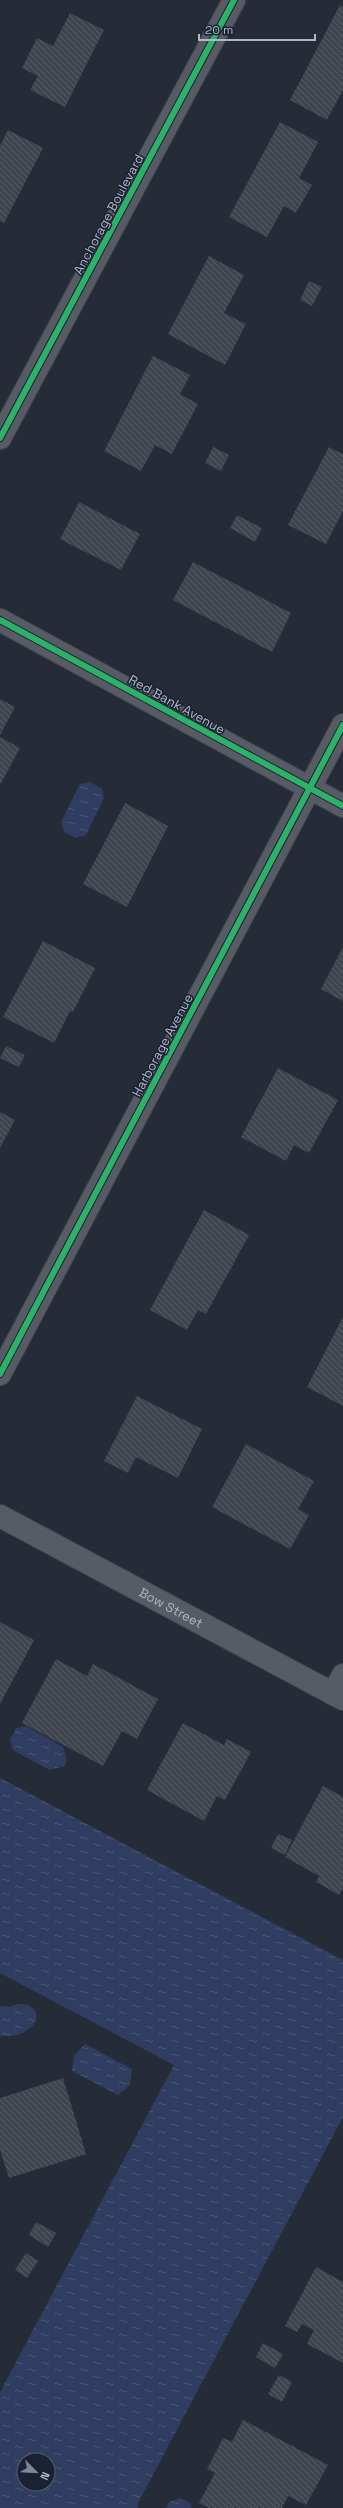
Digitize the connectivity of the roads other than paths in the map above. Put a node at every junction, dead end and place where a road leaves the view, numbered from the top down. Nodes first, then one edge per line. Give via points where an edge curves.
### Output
1 (234, 0) edge
2 (0, 438) edge
3 (0, 620) edge
4 (343, 725) edge
5 (309, 789) junction
6 (343, 806) edge
7 (0, 1374) edge
8 (0, 1516) edge
9 (340, 1689) edge

1 - 2 street, Anchorage Boulevard
3 - 5 street, Red Bank Avenue
4 - 5 street, Harborage Avenue
5 - 6 street, Red Bank Avenue
5 - 7 street, Harborage Avenue
8 - 9 street, Bow Street

